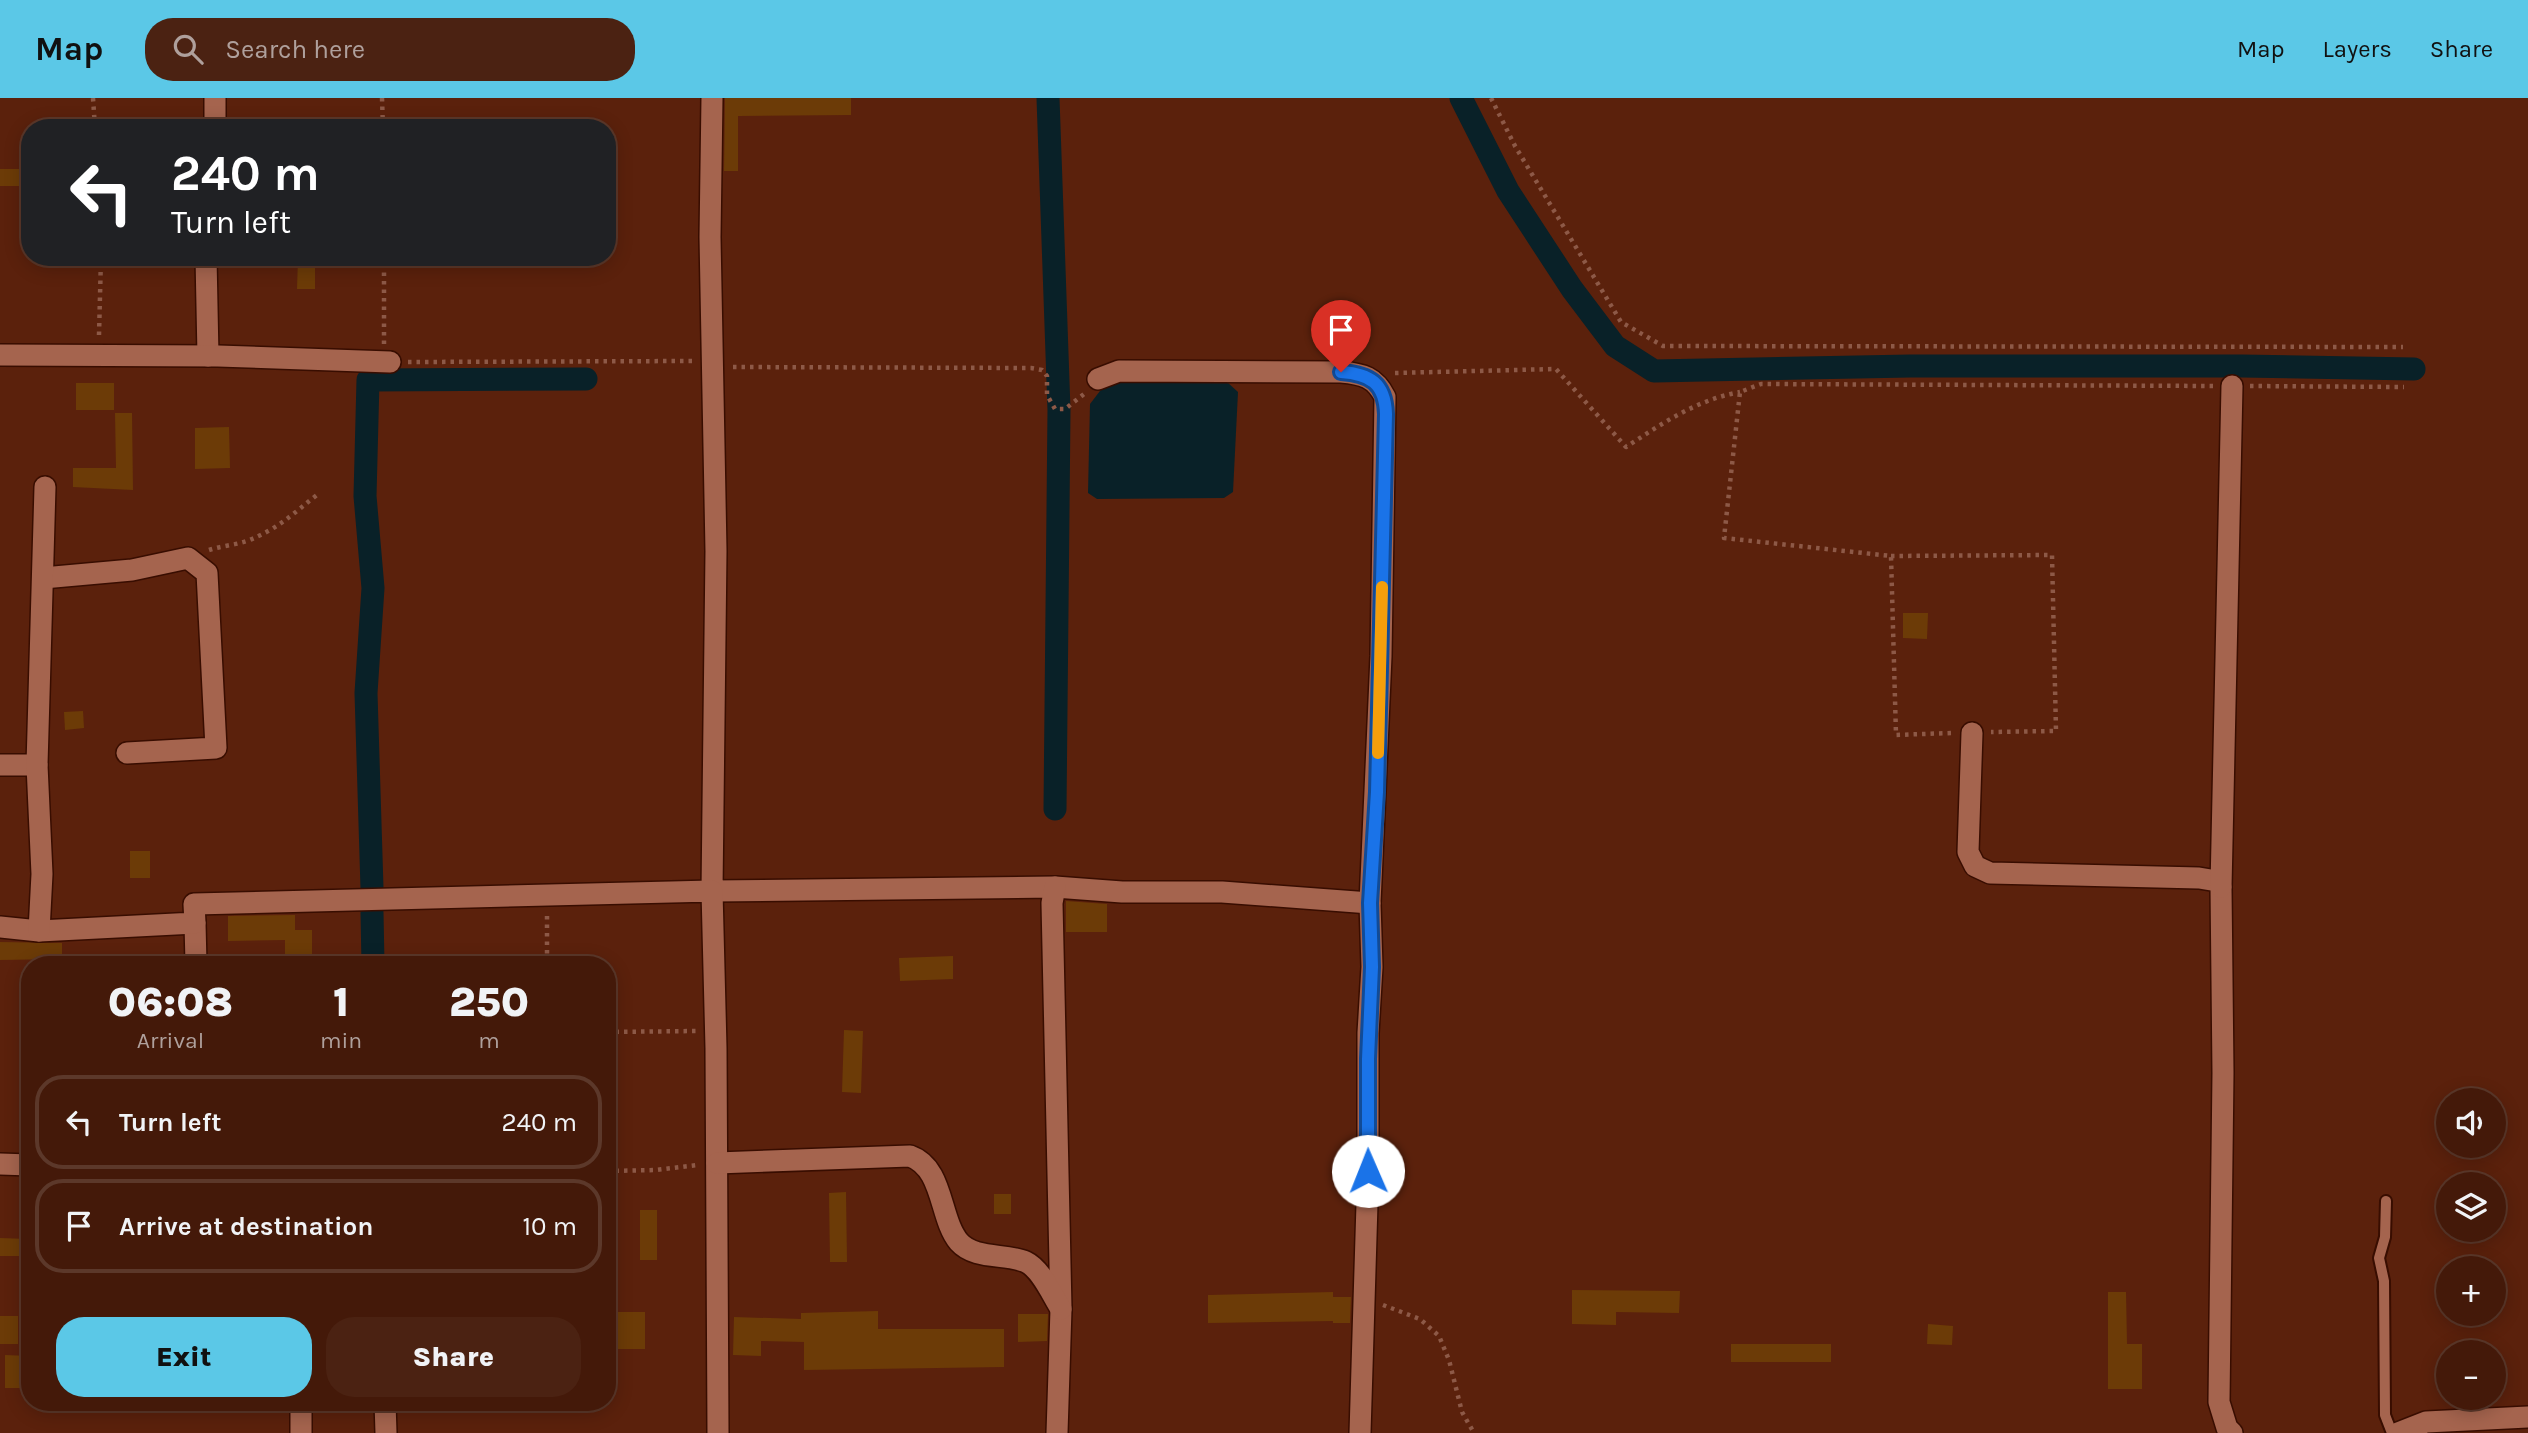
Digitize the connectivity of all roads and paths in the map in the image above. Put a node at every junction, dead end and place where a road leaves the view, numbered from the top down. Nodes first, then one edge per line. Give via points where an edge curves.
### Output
1 (93, 98) edge
2 (215, 98) edge
3 (382, 98) edge
4 (712, 98) edge
5 (1491, 98) edge
6 (94, 119) edge
7 (215, 119) edge
8 (383, 119) edge
9 (101, 266) edge
10 (206, 266) edge
11 (384, 266) edge
12 (2403, 347) dead end
13 (0, 355) edge
14 (208, 356) junction
15 (98, 357) junction
16 (387, 362) junction
17 (714, 367) junction
18 (1363, 373) junction
19 (1098, 379) dead end
20 (2232, 386) junction
21 (2404, 387) dead end
22 (1740, 393) junction
23 (1065, 409) dead end
24 (45, 488) dead end
25 (318, 494) dead end
26 (1891, 556) junction
27 (188, 558) junction
28 (43, 579) junction
29 (1972, 733) junction
30 (128, 753) dead end
31 (0, 765) edge
32 (37, 765) junction
33 (1055, 887) junction
34 (2221, 887) junction
35 (712, 891) junction
36 (547, 896) junction
37 (1370, 903) junction
38 (195, 923) junction
39 (0, 927) edge
40 (39, 931) junction
41 (196, 956) edge
42 (547, 956) edge
43 (716, 1031) junction
44 (616, 1032) edge
45 (717, 1163) junction
46 (0, 1164) edge
47 (21, 1165) edge
48 (616, 1171) edge
49 (2386, 1201) dead end
50 (1365, 1288) junction
51 (1061, 1309) junction
52 (301, 1411) edge
53 (385, 1411) edge
54 (2528, 1417) edge
55 (301, 1433) edge
56 (386, 1433) edge
57 (718, 1433) edge
58 (1058, 1433) edge
59 (1360, 1433) edge
60 (1474, 1433) edge
61 (2232, 1433) edge
62 (2392, 1433) edge
63 (2398, 1433) edge

1 - 6 path
2 - 7 street
3 - 8 path
4 - 17 street
5 - 12 path via 1515,146 1622,321 1663,346
9 - 15 path
10 - 14 street
11 - 16 path
13 - 15 street
14 - 15 street
14 - 16 street
16 - 17 path via 694,361
17 - 23 path via 1031,368 1047,376 1047,395 1055,409
17 - 35 street
18 - 19 street via 1119,371
18 - 22 path via 1556,369 1626,447 1691,406
18 - 37 street via 1382,391 1386,414
20 - 21 path
20 - 22 path via 1761,384
20 - 34 street
22 - 26 path via 1724,538
24 - 28 street
25 - 27 path via 275,528
26 - 29 path via 1896,735
26 - 29 path via 2052,555 2056,731
27 - 28 street via 132,570
27 - 30 street via 207,573 216,748
28 - 32 street
29 - 34 street via 1968,852 1975,866 1990,873 2199,878 2217,881
31 - 32 street
32 - 40 street via 42,874
33 - 35 street
33 - 37 street
33 - 51 street
34 - 61 street via 2224,1048 2219,1402
35 - 36 street
35 - 43 street
36 - 38 street via 194,904
36 - 42 path
37 - 50 street
38 - 40 street
38 - 41 street
39 - 40 street
43 - 44 path
43 - 45 street
45 - 48 path
45 - 51 street via 910,1156 921,1160 960,1242 983,1254 1026,1262
45 - 57 street
46 - 47 street
49 - 62 lane via 2379,1258 2384,1281 2385,1415
50 - 59 street
50 - 60 path via 1378,1303 1420,1319 1439,1336 1462,1412
51 - 58 street
52 - 55 street
53 - 56 street
54 - 63 street via 2426,1422

